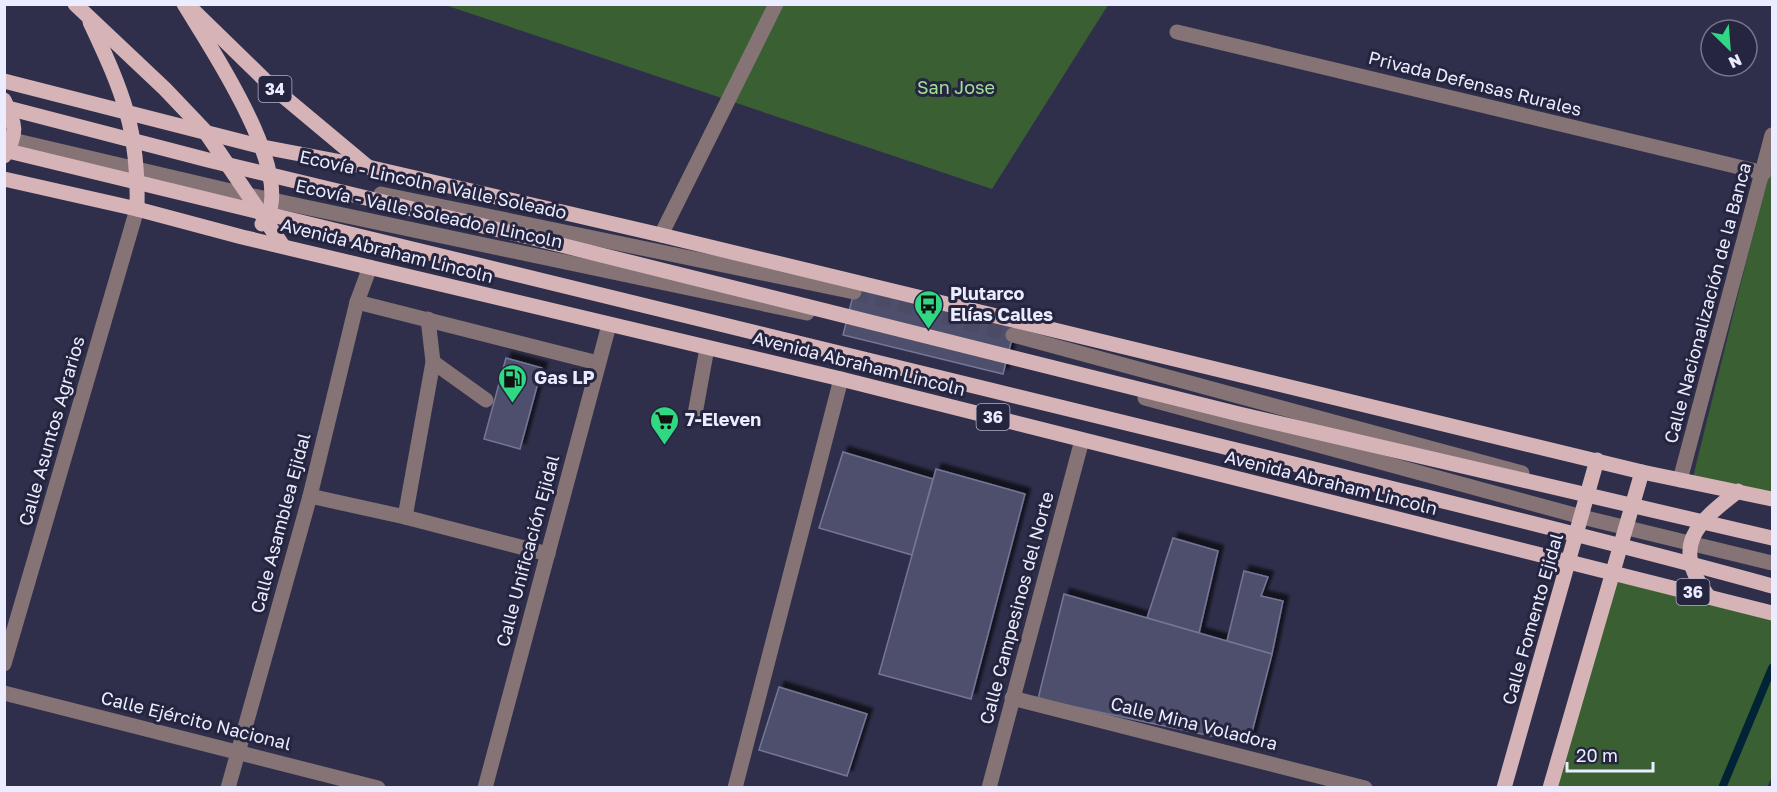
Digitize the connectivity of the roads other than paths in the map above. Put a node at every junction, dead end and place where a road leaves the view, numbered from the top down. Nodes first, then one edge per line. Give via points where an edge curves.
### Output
1 (75, 4) edge
2 (186, 4) edge
3 (776, 4) edge
4 (87, 15) junction
5 (1177, 32) dead end
6 (4, 81) edge
7 (4, 100) edge
8 (7, 112) edge
9 (128, 112) junction
10 (204, 130) junction
11 (1773, 135) edge
12 (134, 142) junction
13 (8, 143) edge
14 (263, 147) junction
15 (4, 156) edge
16 (228, 163) junction
17 (368, 167) junction
18 (138, 169) junction
19 (269, 171) junction
20 (1764, 173) junction
21 (4, 180) edge
22 (248, 195) junction
23 (270, 200) junction
24 (137, 209) junction
25 (265, 221) junction
26 (661, 235) junction
27 (242, 237) junction
28 (283, 246) junction
29 (370, 267) junction
30 (854, 292) tunnel mouth
31 (357, 302) junction
32 (428, 319) junction
33 (846, 322) dead end
34 (609, 325) junction
35 (1013, 334) tunnel mouth
36 (707, 348) junction
37 (1006, 360) dead end
38 (433, 362) junction
39 (598, 363) junction
40 (842, 379) junction
41 (486, 400) dead end
42 (694, 414) dead end
43 (1082, 440) junction
44 (1597, 460) junction
45 (1642, 472) junction
46 (1680, 480) junction
47 (1589, 491) junction
48 (1738, 491) junction
49 (310, 496) junction
50 (1773, 500) edge
51 (1632, 502) junction
52 (405, 517) junction
53 (1582, 517) junction
54 (1704, 518) junction
55 (1626, 528) junction
56 (1773, 536) edge
57 (1691, 543) junction
58 (548, 554) junction
59 (1773, 563) edge
60 (1570, 564) junction
61 (1614, 573) junction
62 (1773, 585) edge
63 (1708, 596) junction
64 (1773, 613) edge
65 (4, 664) edge
66 (4, 693) edge
67 (1012, 698) junction
68 (238, 751) junction
69 (228, 788) edge
70 (378, 788) edge
71 (485, 788) edge
72 (735, 788) edge
73 (989, 788) edge
74 (1365, 788) edge
75 (1504, 788) edge
76 (1550, 788) edge

1 - 4 main road
2 - 14 main road
2 - 17 main road, 34 via 271,86
3 - 26 street
4 - 9 main road
4 - 10 main road
5 - 20 street, Privada Defensas Rurales
6 - 9 main road
7 - 8 main road
8 - 12 street, Ecovía - Lincoln a Valle Soleado
8 - 13 main road via 15,127
8 - 56 main road, bridge via 1239,414
9 - 10 main road
9 - 12 main road
10 - 14 main road
10 - 16 main road
11 - 20 street, Calle Nacionalización de la Banca
12 - 16 street, Ecovía - Lincoln a Valle Soleado
12 - 18 main road
13 - 15 main road
13 - 18 street, Ecovía - Valle Soleado a Lincoln
13 - 62 main road, 36, bridge via 407,249 780,336 1618,543
14 - 17 main road
14 - 19 main road
16 - 19 street, Ecovía - Lincoln a Valle Soleado
16 - 22 main road
17 - 26 main road
18 - 22 street, Ecovía - Valle Soleado a Lincoln
18 - 24 main road
19 - 23 main road
19 - 30 street, Ecovía - Lincoln a Valle Soleado
20 - 46 street, Calle Nacionalización de la Banca
21 - 24 main road, Avenida Abraham Lincoln / 36
22 - 23 street, Ecovía - Valle Soleado a Lincoln
22 - 25 main road
23 - 25 main road
23 - 33 street, Ecovía - Valle Soleado a Lincoln
24 - 27 main road, Avenida Abraham Lincoln / 36
24 - 65 street, Calle Asuntos Agrarios
25 - 27 main road
25 - 28 main road
26 - 44 main road
27 - 28 main road, Avenida Abraham Lincoln / 36
28 - 29 main road, Avenida Abraham Lincoln / 36
29 - 31 street, Calle Asamblea Ejidal
29 - 34 main road, Avenida Abraham Lincoln / 36
31 - 32 street
31 - 49 street, Calle Asamblea Ejidal
32 - 38 street
32 - 39 street
34 - 36 main road, Avenida Abraham Lincoln / 36
34 - 39 street, Calle Unificación Ejidal
35 - 47 street
36 - 40 main road, Avenida Abraham Lincoln / 36
36 - 42 street
37 - 53 street
38 - 41 street
38 - 52 street
39 - 58 street, Calle Unificación Ejidal
40 - 43 main road, Avenida Abraham Lincoln / 36
40 - 72 street
43 - 60 main road, Avenida Abraham Lincoln / 36
43 - 67 street, Calle Campesinos del Norte
44 - 45 main road
44 - 47 main road, Calle Fomento Ejidal
45 - 46 main road
45 - 51 main road
46 - 48 main road
47 - 51 street
47 - 53 main road, Calle Fomento Ejidal
48 - 50 main road
48 - 54 main road
49 - 52 street
49 - 68 street, Calle Asamblea Ejidal
51 - 54 street
51 - 55 main road
52 - 58 street
53 - 55 street
53 - 60 main road, Calle Fomento Ejidal
54 - 56 street
54 - 57 main road
55 - 57 street
55 - 61 main road
57 - 59 street
57 - 63 main road via 1691,562
58 - 71 street, Calle Unificación Ejidal
60 - 61 main road, Avenida Abraham Lincoln / 36
60 - 75 main road, Calle Fomento Ejidal
61 - 63 main road, Avenida Abraham Lincoln / 36
61 - 76 main road
63 - 64 main road, Avenida Abraham Lincoln / 36
66 - 68 street, Calle Ejército Nacional
67 - 73 street, Calle Campesinos del Norte
67 - 74 street, Calle Mina Voladora
68 - 69 street, Calle Asamblea Ejidal
68 - 70 street, Calle Ejército Nacional

